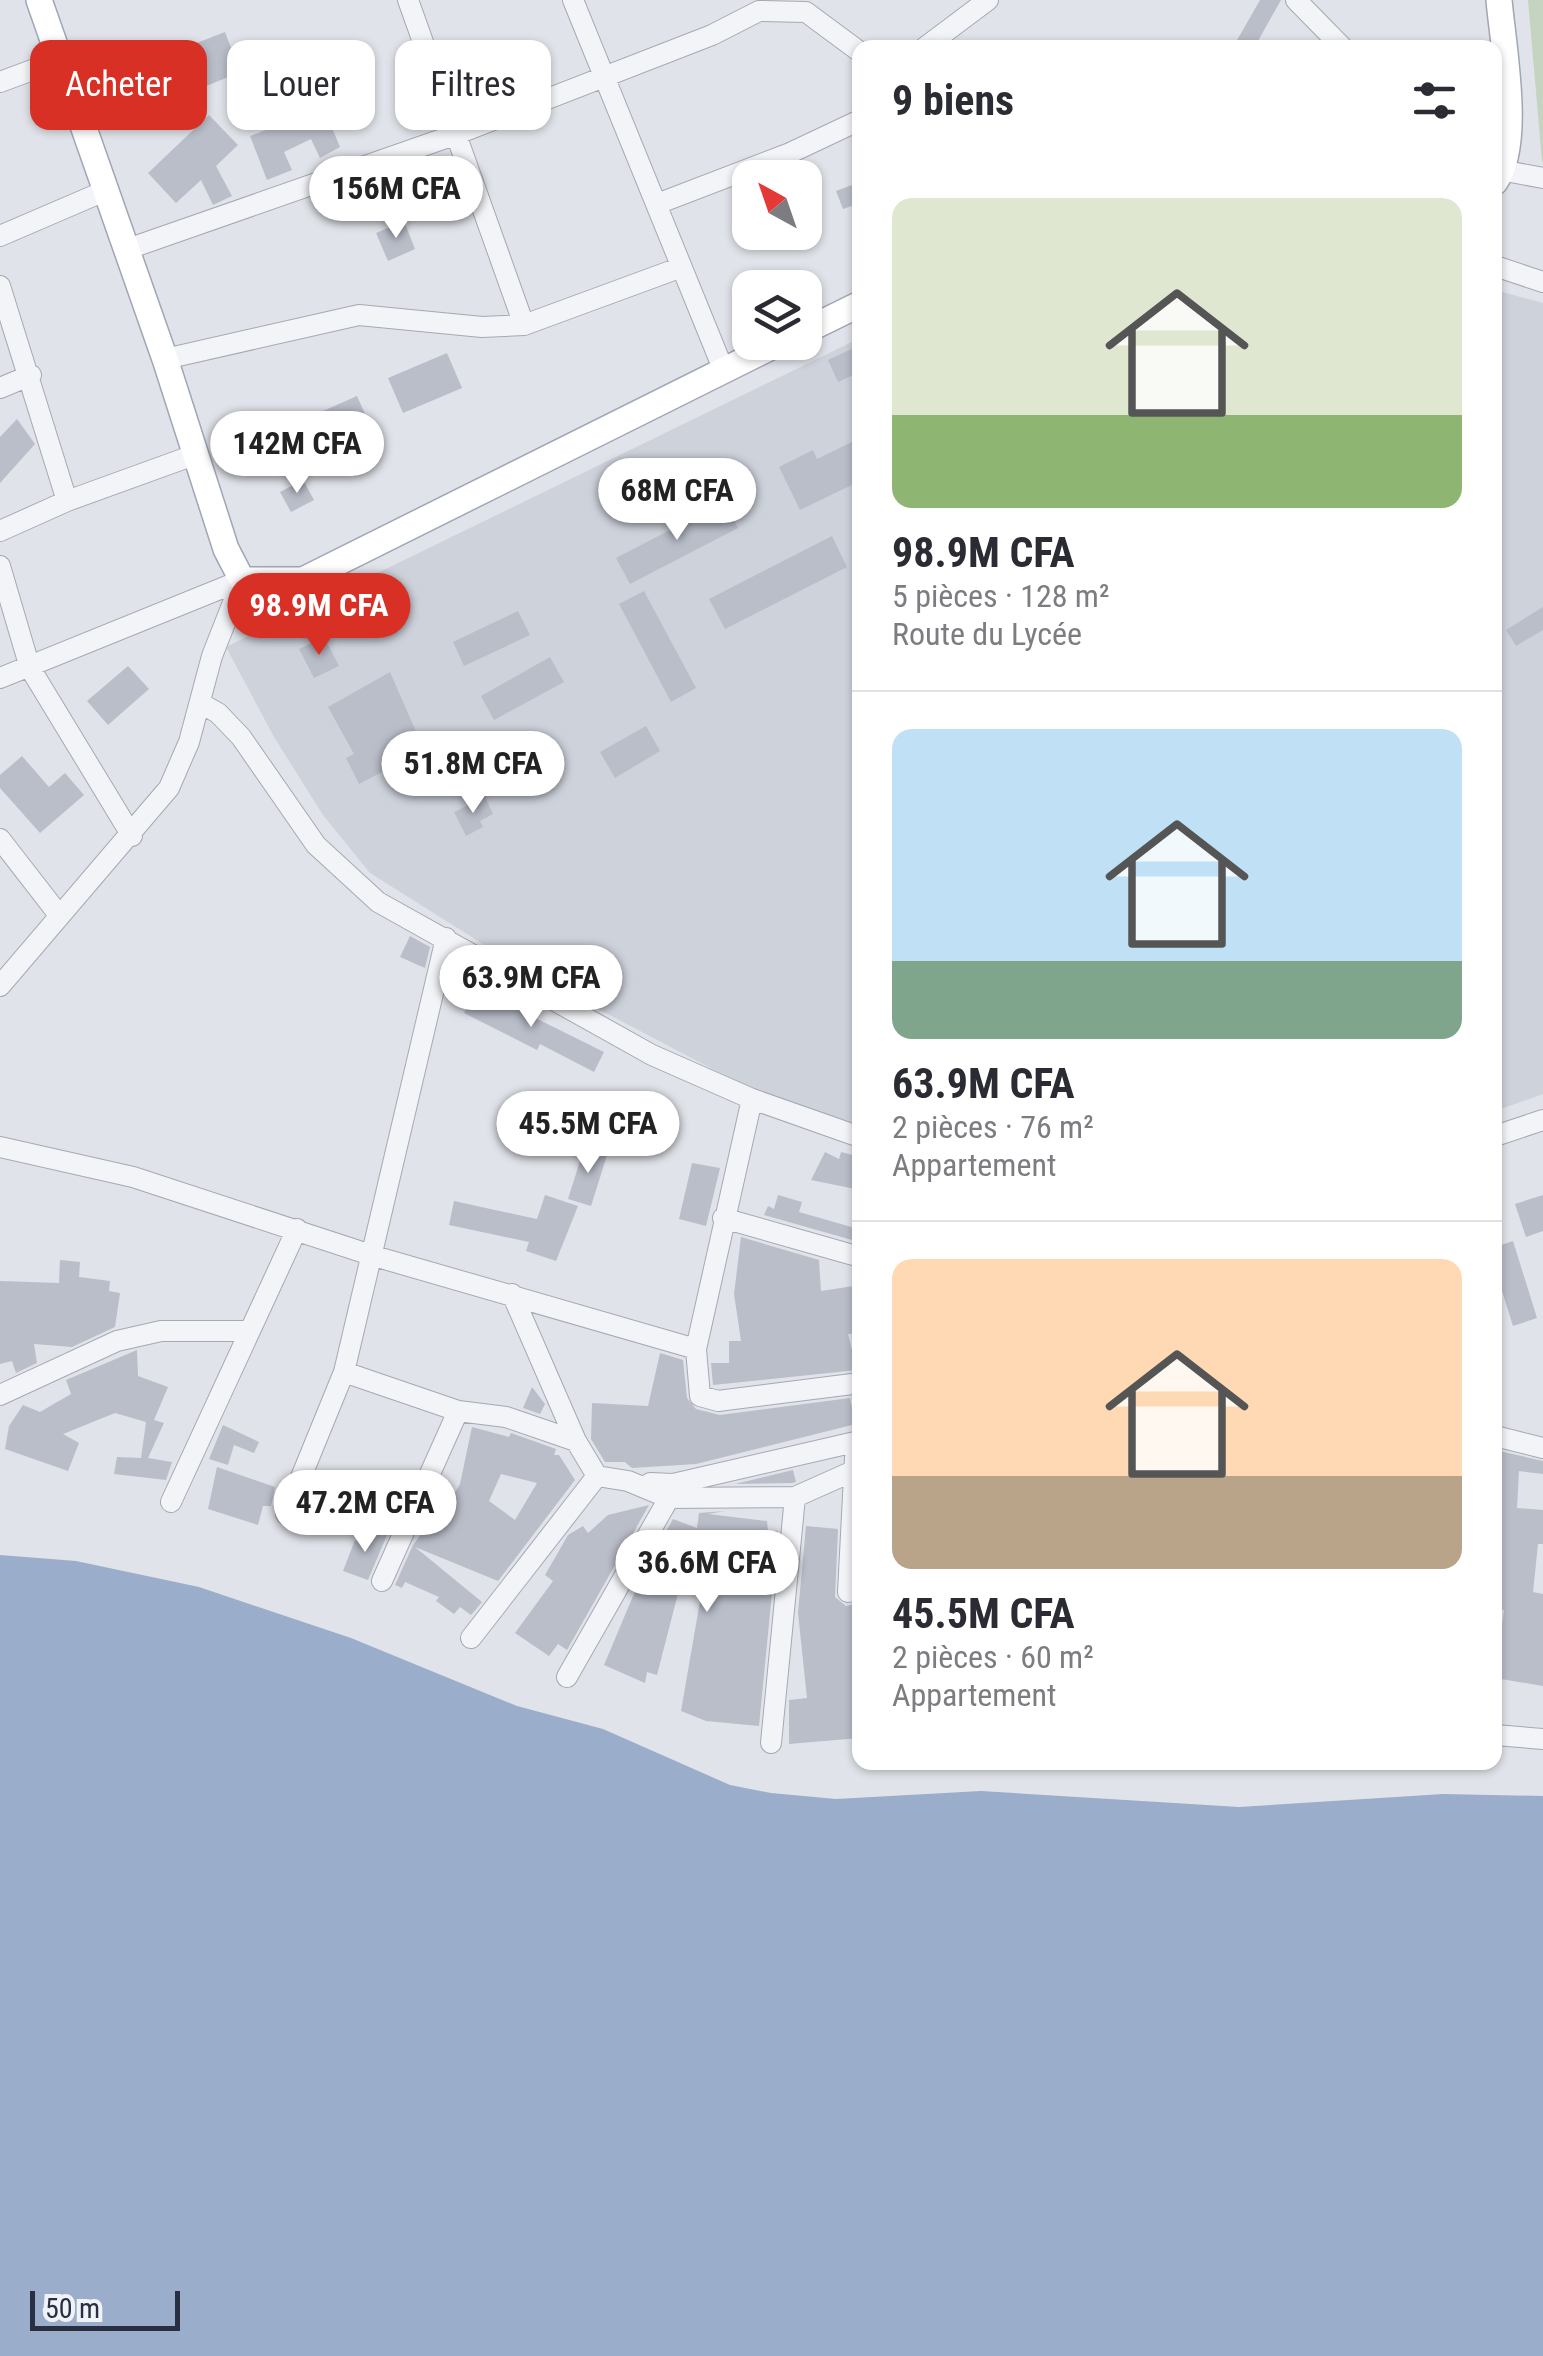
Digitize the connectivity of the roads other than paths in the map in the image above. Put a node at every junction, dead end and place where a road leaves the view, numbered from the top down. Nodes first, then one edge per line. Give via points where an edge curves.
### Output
1 (39, 0) edge
2 (408, 0) edge
3 (573, 0) edge
4 (737, 0) edge
5 (988, 0) edge
6 (1296, 0) edge
7 (1499, 0) edge
8 (758, 11) junction
9 (55, 40) edge
10 (935, 40) edge
11 (1334, 40) edge
12 (852, 46) edge
13 (30, 71) edge
14 (601, 77) junction
15 (0, 82) edge
16 (852, 123) edge
17 (86, 130) edge
18 (457, 134) junction
19 (1502, 156) edge
20 (1502, 174) edge
21 (1543, 178) edge
22 (107, 190) junction
23 (656, 204) junction
24 (0, 236) edge
25 (125, 250) junction
26 (679, 268) junction
27 (1502, 268) edge
28 (1543, 282) edge
29 (0, 286) edge
30 (852, 308) edge
31 (822, 323) edge
32 (524, 325) junction
33 (165, 360) junction
34 (746, 360) edge
35 (724, 371) junction
36 (30, 376) junction
37 (0, 388) edge
38 (194, 455) junction
39 (67, 500) junction
40 (0, 530) edge
41 (0, 566) edge
42 (242, 580) junction
43 (30, 668) junction
44 (0, 678) edge
45 (200, 704) junction
46 (132, 836) junction
47 (0, 839) edge
48 (59, 915) junction
49 (446, 938) junction
50 (0, 986) edge
51 (752, 1100) junction
52 (1543, 1120) edge
53 (1502, 1134) edge
54 (852, 1135) edge
55 (0, 1146) edge
56 (722, 1218) junction
57 (296, 1229) junction
58 (852, 1254) edge
59 (374, 1256) junction
60 (512, 1294) junction
61 (250, 1331) junction
62 (696, 1350) junction
63 (344, 1372) junction
64 (852, 1384) edge
65 (0, 1395) edge
66 (458, 1411) junction
67 (1502, 1438) edge
68 (852, 1439) edge
69 (576, 1441) junction
70 (1543, 1448) edge
71 (852, 1471) edge
72 (598, 1476) junction
73 (628, 1481) junction
74 (669, 1498) junction
75 (796, 1498) junction
76 (171, 1502) dead end
77 (286, 1514) dead end
78 (852, 1542) edge
79 (382, 1581) dead end
80 (848, 1592) dead end
81 (471, 1638) dead end
82 (567, 1677) dead end
83 (1502, 1736) edge
84 (1543, 1739) edge
85 (771, 1743) dead end

1 - 9 main road
2 - 18 street
3 - 14 street
4 - 8 street
5 - 10 street
6 - 11 street
7 - 19 main road via 1509,125
8 - 12 street via 806,12
8 - 14 street via 712,36
13 - 15 street
14 - 18 street
14 - 23 street
16 - 23 street
17 - 22 main road
18 - 25 street
18 - 32 street
20 - 21 street
22 - 24 street
22 - 25 main road
23 - 26 street
25 - 33 main road
26 - 32 street
26 - 35 street
27 - 28 street
29 - 36 street
30 - 31 main road
32 - 33 street via 482,328 360,315
33 - 38 main road
34 - 35 main road
35 - 42 main road via 303,580
36 - 37 street
36 - 39 street
38 - 39 street
38 - 42 main road
39 - 40 street
41 - 43 street
42 - 43 street
42 - 45 street
43 - 44 street
43 - 46 street
45 - 46 street via 169,788
45 - 49 street via 240,737 347,878
46 - 48 street
47 - 48 street
48 - 50 street
49 - 51 street via 652,1055
49 - 59 street
51 - 54 street
51 - 56 street
52 - 53 street
55 - 57 street via 133,1177
56 - 58 street
56 - 62 street
57 - 59 street
57 - 61 street
59 - 60 street
59 - 63 street
60 - 62 street
60 - 69 street
61 - 65 street via 160,1332 117,1341
61 - 76 street
62 - 64 street via 700,1396 718,1401
63 - 66 street
63 - 77 street
66 - 69 street via 506,1417
66 - 79 street
67 - 70 street
68 - 73 street via 673,1484
69 - 72 street
71 - 75 street
72 - 73 street
72 - 81 street
73 - 74 street
74 - 75 street
74 - 82 street
75 - 85 street
78 - 80 street
83 - 84 street

